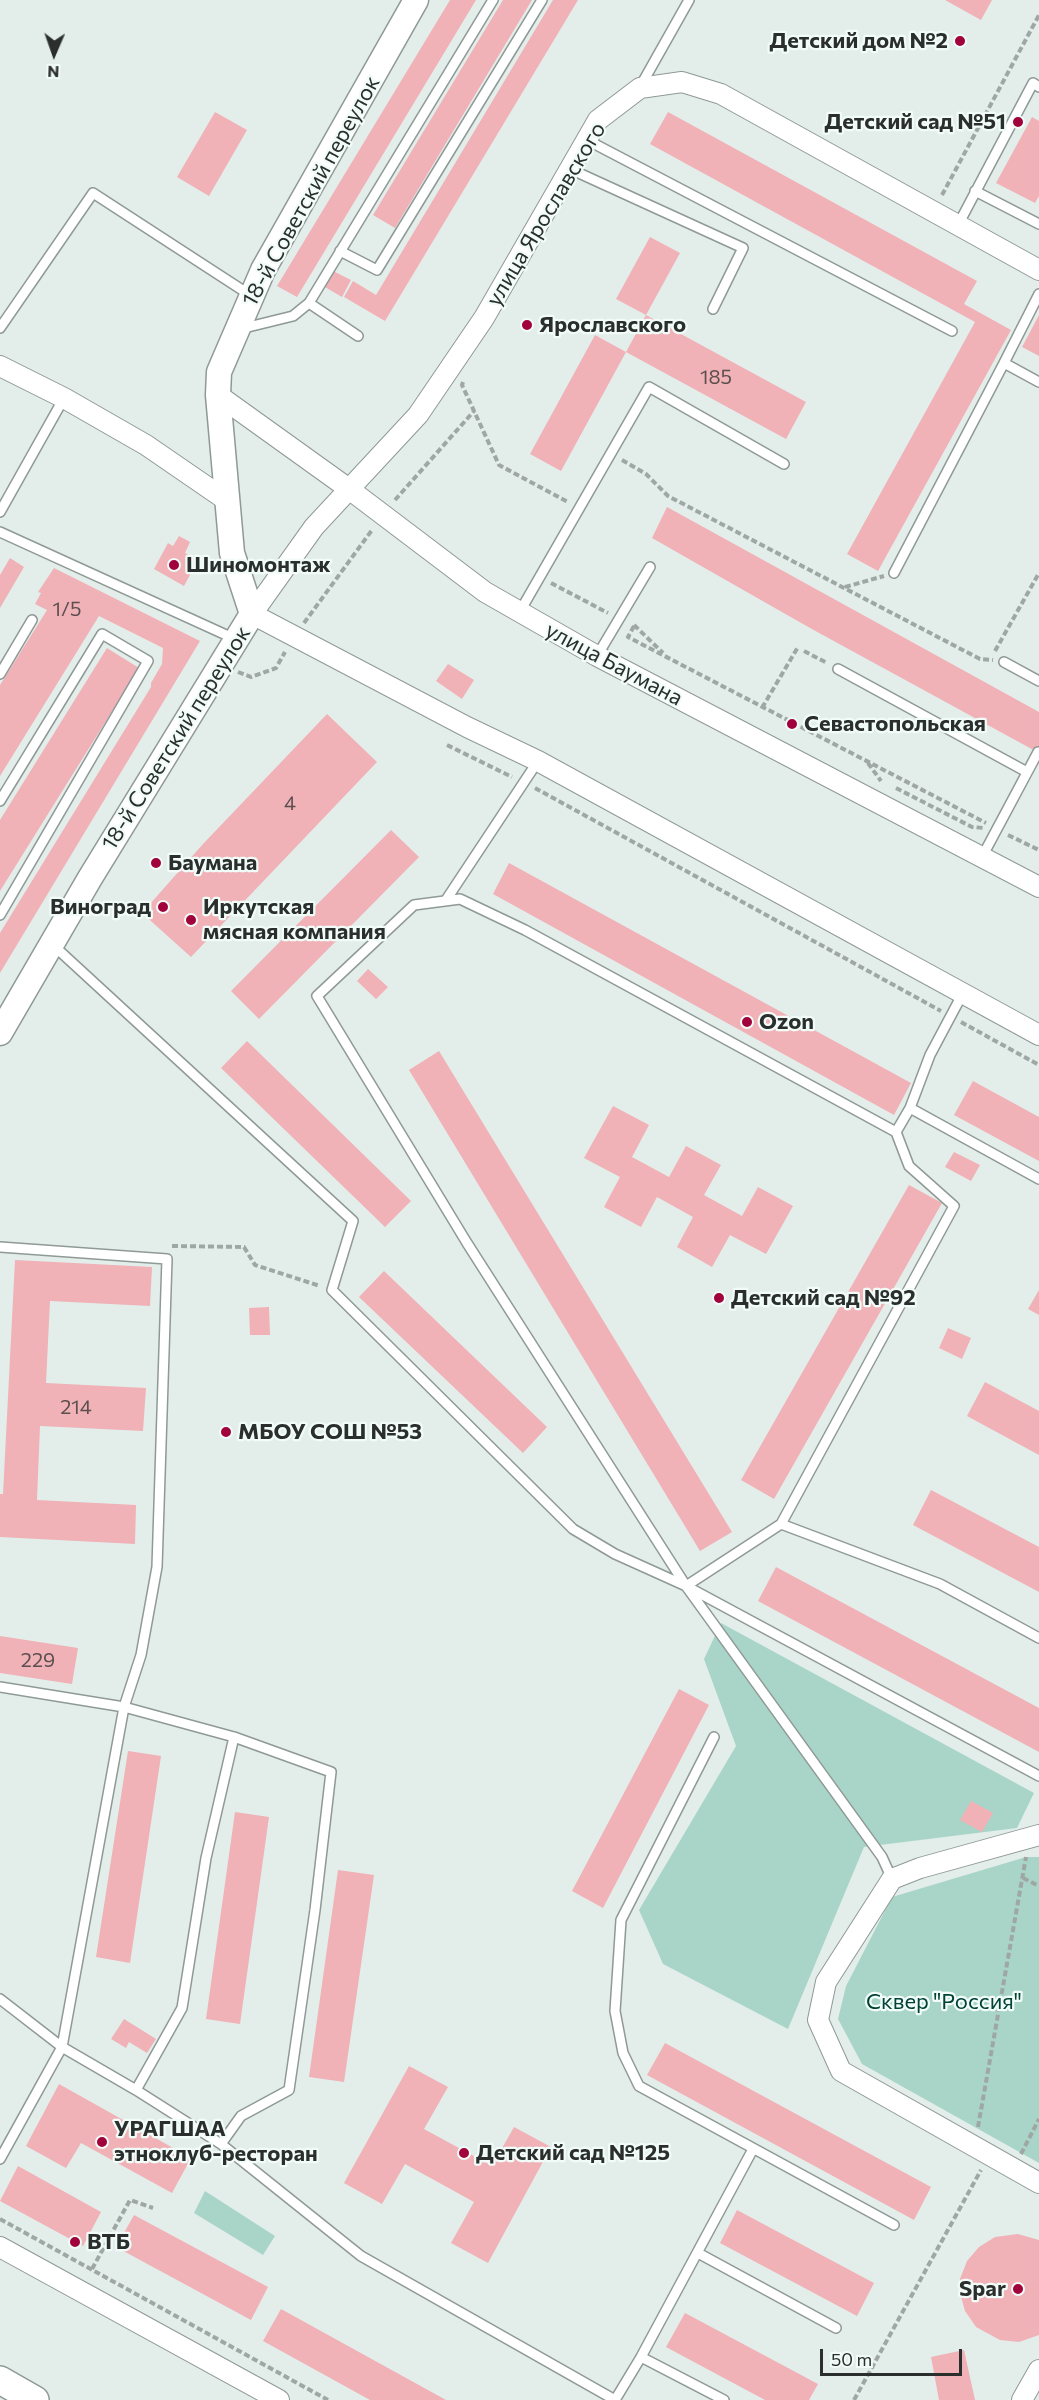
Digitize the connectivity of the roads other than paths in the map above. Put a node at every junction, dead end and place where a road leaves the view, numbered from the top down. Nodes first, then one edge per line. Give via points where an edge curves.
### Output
1 (416, 0) edge
2 (493, 0) edge
3 (542, 0) edge
4 (689, 0) edge
5 (1039, 87) edge
6 (640, 88) junction
7 (587, 140) junction
8 (570, 169) junction
9 (975, 191) junction
10 (1039, 224) edge
11 (958, 225) junction
12 (340, 251) junction
13 (1039, 270) edge
14 (1039, 294) edge
15 (250, 295) junction
16 (309, 303) junction
17 (714, 309) dead end
18 (0, 328) edge
19 (238, 330) junction
20 (952, 331) dead end
21 (357, 336) dead end
22 (1004, 363) junction
23 (0, 366) edge
24 (1039, 382) edge
25 (218, 394) junction
26 (64, 398) junction
27 (784, 464) dead end
28 (350, 489) junction
29 (229, 502) junction
30 (0, 512) edge
31 (0, 532) edge
32 (650, 567) dead end
33 (894, 573) road end
34 (519, 613) junction
35 (252, 614) junction
36 (32, 620) dead end
37 (236, 639) junction
38 (597, 656) junction
39 (1004, 662) road end
40 (838, 669) road end
41 (0, 674) edge
42 (1039, 681) edge
43 (1038, 752) edge
44 (538, 761) junction
45 (1027, 772) junction
46 (0, 801) edge
47 (982, 857) junction
48 (1039, 887) edge
49 (446, 900) junction
50 (0, 915) edge
51 (52, 944) junction
52 (963, 993) junction
53 (0, 1033) edge
54 (1039, 1035) edge
55 (910, 1108) junction
56 (896, 1132) junction
57 (1039, 1179) edge
58 (0, 1247) edge
59 (781, 1524) junction
60 (686, 1586) junction
61 (1039, 1638) edge
62 (0, 1687) edge
63 (124, 1707) junction
64 (234, 1737) junction
65 (714, 1737) dead end
66 (1039, 1776) edge
67 (1034, 1836) edge
68 (892, 1880) junction
69 (0, 1999) edge
70 (62, 2047) junction
71 (136, 2090) junction
72 (221, 2144) junction
73 (3, 2148) edge
74 (753, 2149) junction
75 (0, 2159) edge
76 (1039, 2182) edge
77 (894, 2225) dead end
78 (0, 2247) edge
79 (698, 2253) junction
80 (836, 2328) dead end
81 (641, 2357) junction
82 (1039, 2370) edge
83 (0, 2380) edge
84 (35, 2400) edge
85 (279, 2400) edge
86 (615, 2400) edge
87 (724, 2400) edge
88 (1022, 2400) edge

1 - 15 street, 18-й Советский переулок
2 - 12 lane
3 - 12 lane via 377,270
4 - 6 lane
5 - 9 lane via 1033,83
6 - 7 street, улица Ярославского via 598,120
6 - 11 street, улица Ярославского via 682,82 721,93
7 - 8 street, улица Ярославского
7 - 20 lane
8 - 17 lane via 743,248
8 - 28 street, улица Ярославского via 452,367 418,415
9 - 10 lane
9 - 11 lane
11 - 13 street, улица Ярославского
12 - 16 lane
14 - 22 lane
15 - 18 lane via 93,193
15 - 19 street, 18-й Советский переулок
16 - 19 lane via 293,316
16 - 21 lane
19 - 25 street, 18-й Советский переулок via 219,372
22 - 24 lane
22 - 33 lane
23 - 26 street
25 - 28 street, улица Баумана
25 - 29 street, 18-й Советский переулок
26 - 29 street via 146,445
26 - 30 lane
27 - 34 lane via 649,387
28 - 34 street, улица Баумана via 484,592
28 - 35 street, улица Ярославского via 314,527
29 - 35 street, 18-й Советский переулок via 232,553
31 - 37 lane
32 - 38 lane
34 - 38 street, улица Баумана
35 - 37 street, 18-й Советский переулок
35 - 44 street
36 - 41 lane
37 - 51 street, 18-й Советский переулок
38 - 47 street, улица Баумана
39 - 42 lane
40 - 45 lane
43 - 45 lane
44 - 49 lane
44 - 52 street
45 - 47 lane
46 - 50 lane via 102,634 148,660
47 - 48 street, улица Баумана
49 - 56 lane via 460,899 525,930
49 - 60 lane via 414,905 317,996 467,1243
51 - 53 street, 18-й Советский переулок
51 - 60 lane via 352,1221 332,1290 573,1529 615,1554
52 - 54 street
52 - 55 lane via 930,1055
55 - 56 lane
55 - 57 lane
56 - 59 lane via 909,1166 954,1206
58 - 63 lane via 167,1259 156,1567 141,1655
59 - 60 lane
59 - 61 lane via 940,1584
60 - 66 lane
60 - 68 lane via 882,1857
62 - 63 lane
63 - 64 lane
63 - 70 lane
64 - 71 lane via 206,1858 182,2008
64 - 72 lane via 331,1772 289,2090 241,2116
65 - 74 lane via 621,1920 615,2011 623,2053 639,2086
67 - 68 street via 920,1868
68 - 76 street via 826,1982 818,2020 841,2071
69 - 70 lane
70 - 71 lane
70 - 73 lane
71 - 72 lane
72 - 86 lane via 361,2256
73 - 75 lane
74 - 77 lane
74 - 79 lane
78 - 85 street
79 - 80 lane
79 - 81 lane
81 - 86 lane
81 - 87 lane
82 - 88 street
83 - 84 main road

